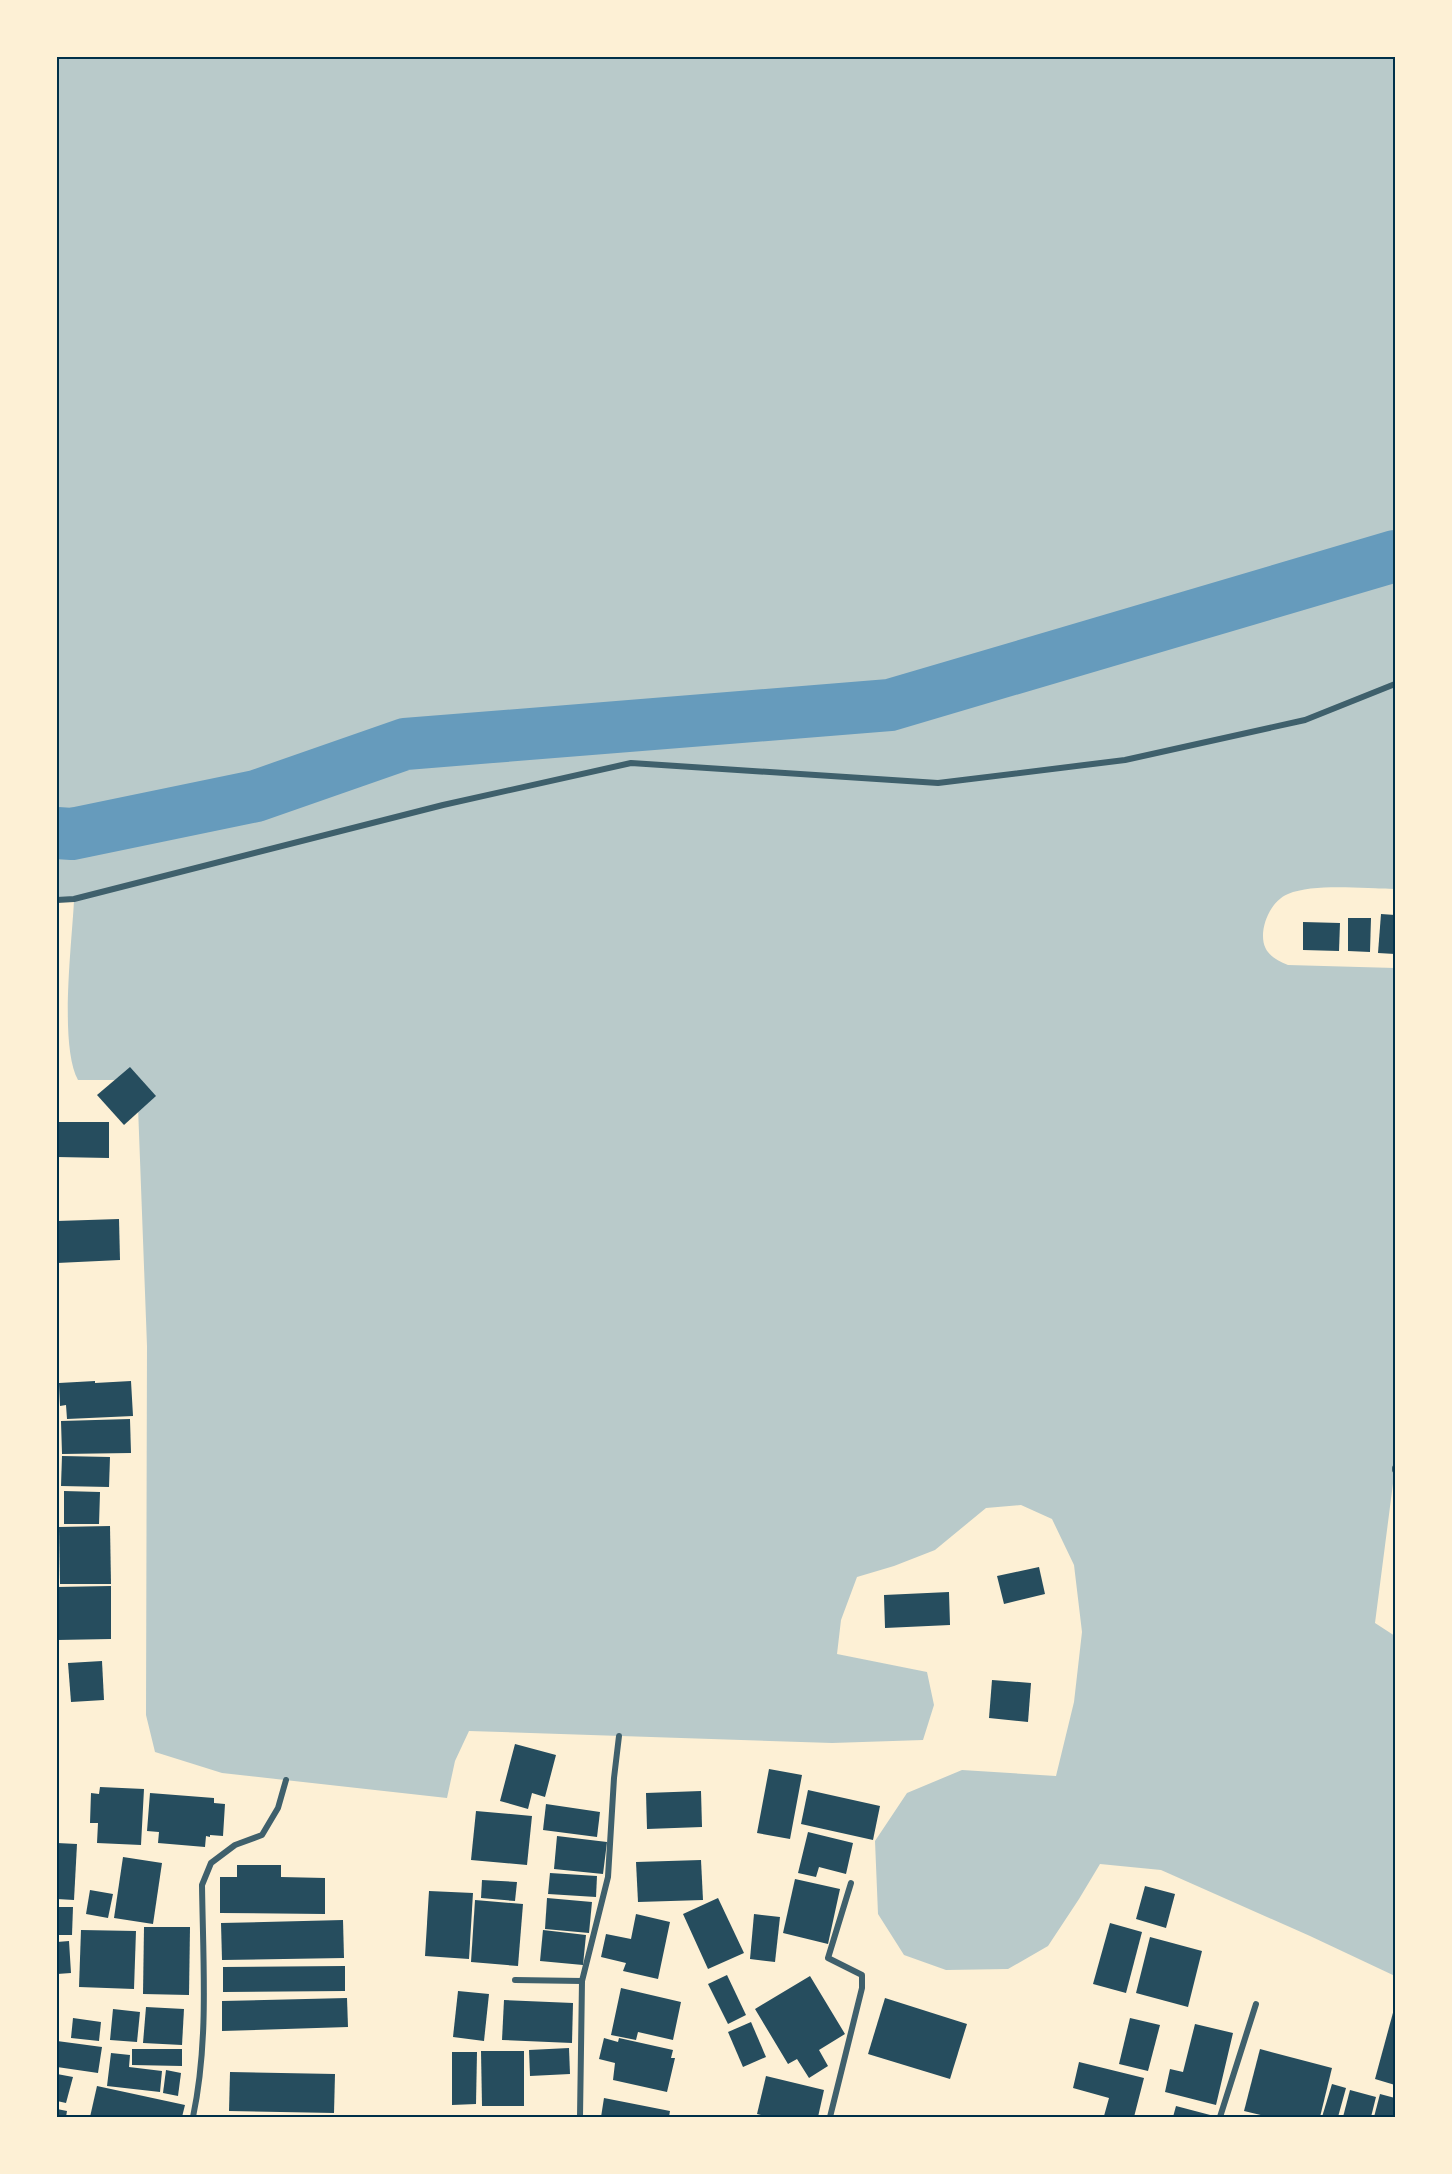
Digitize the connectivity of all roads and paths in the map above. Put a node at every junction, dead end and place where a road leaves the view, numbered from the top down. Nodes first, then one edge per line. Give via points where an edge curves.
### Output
1 (1395, 684) edge
2 (57, 900) edge
3 (619, 1736) dead end
4 (286, 1780) dead end
5 (851, 1882) dead end
6 (515, 1980) dead end
7 (582, 1981) junction
8 (1256, 2004) dead end
9 (193, 2117) edge
10 (580, 2117) edge
11 (830, 2117) edge
12 (1220, 2117) edge

1 - 2 street via 1305,720 1136,757 938,783 631,763
3 - 7 street via 608,1877
4 - 9 street via 278,1808 262,1835 235,1845 211,1863 202,1885 203,2036 200,2085
5 - 11 street via 828,1958 862,1975 862,1988
6 - 7 street
7 - 10 street
8 - 12 street

